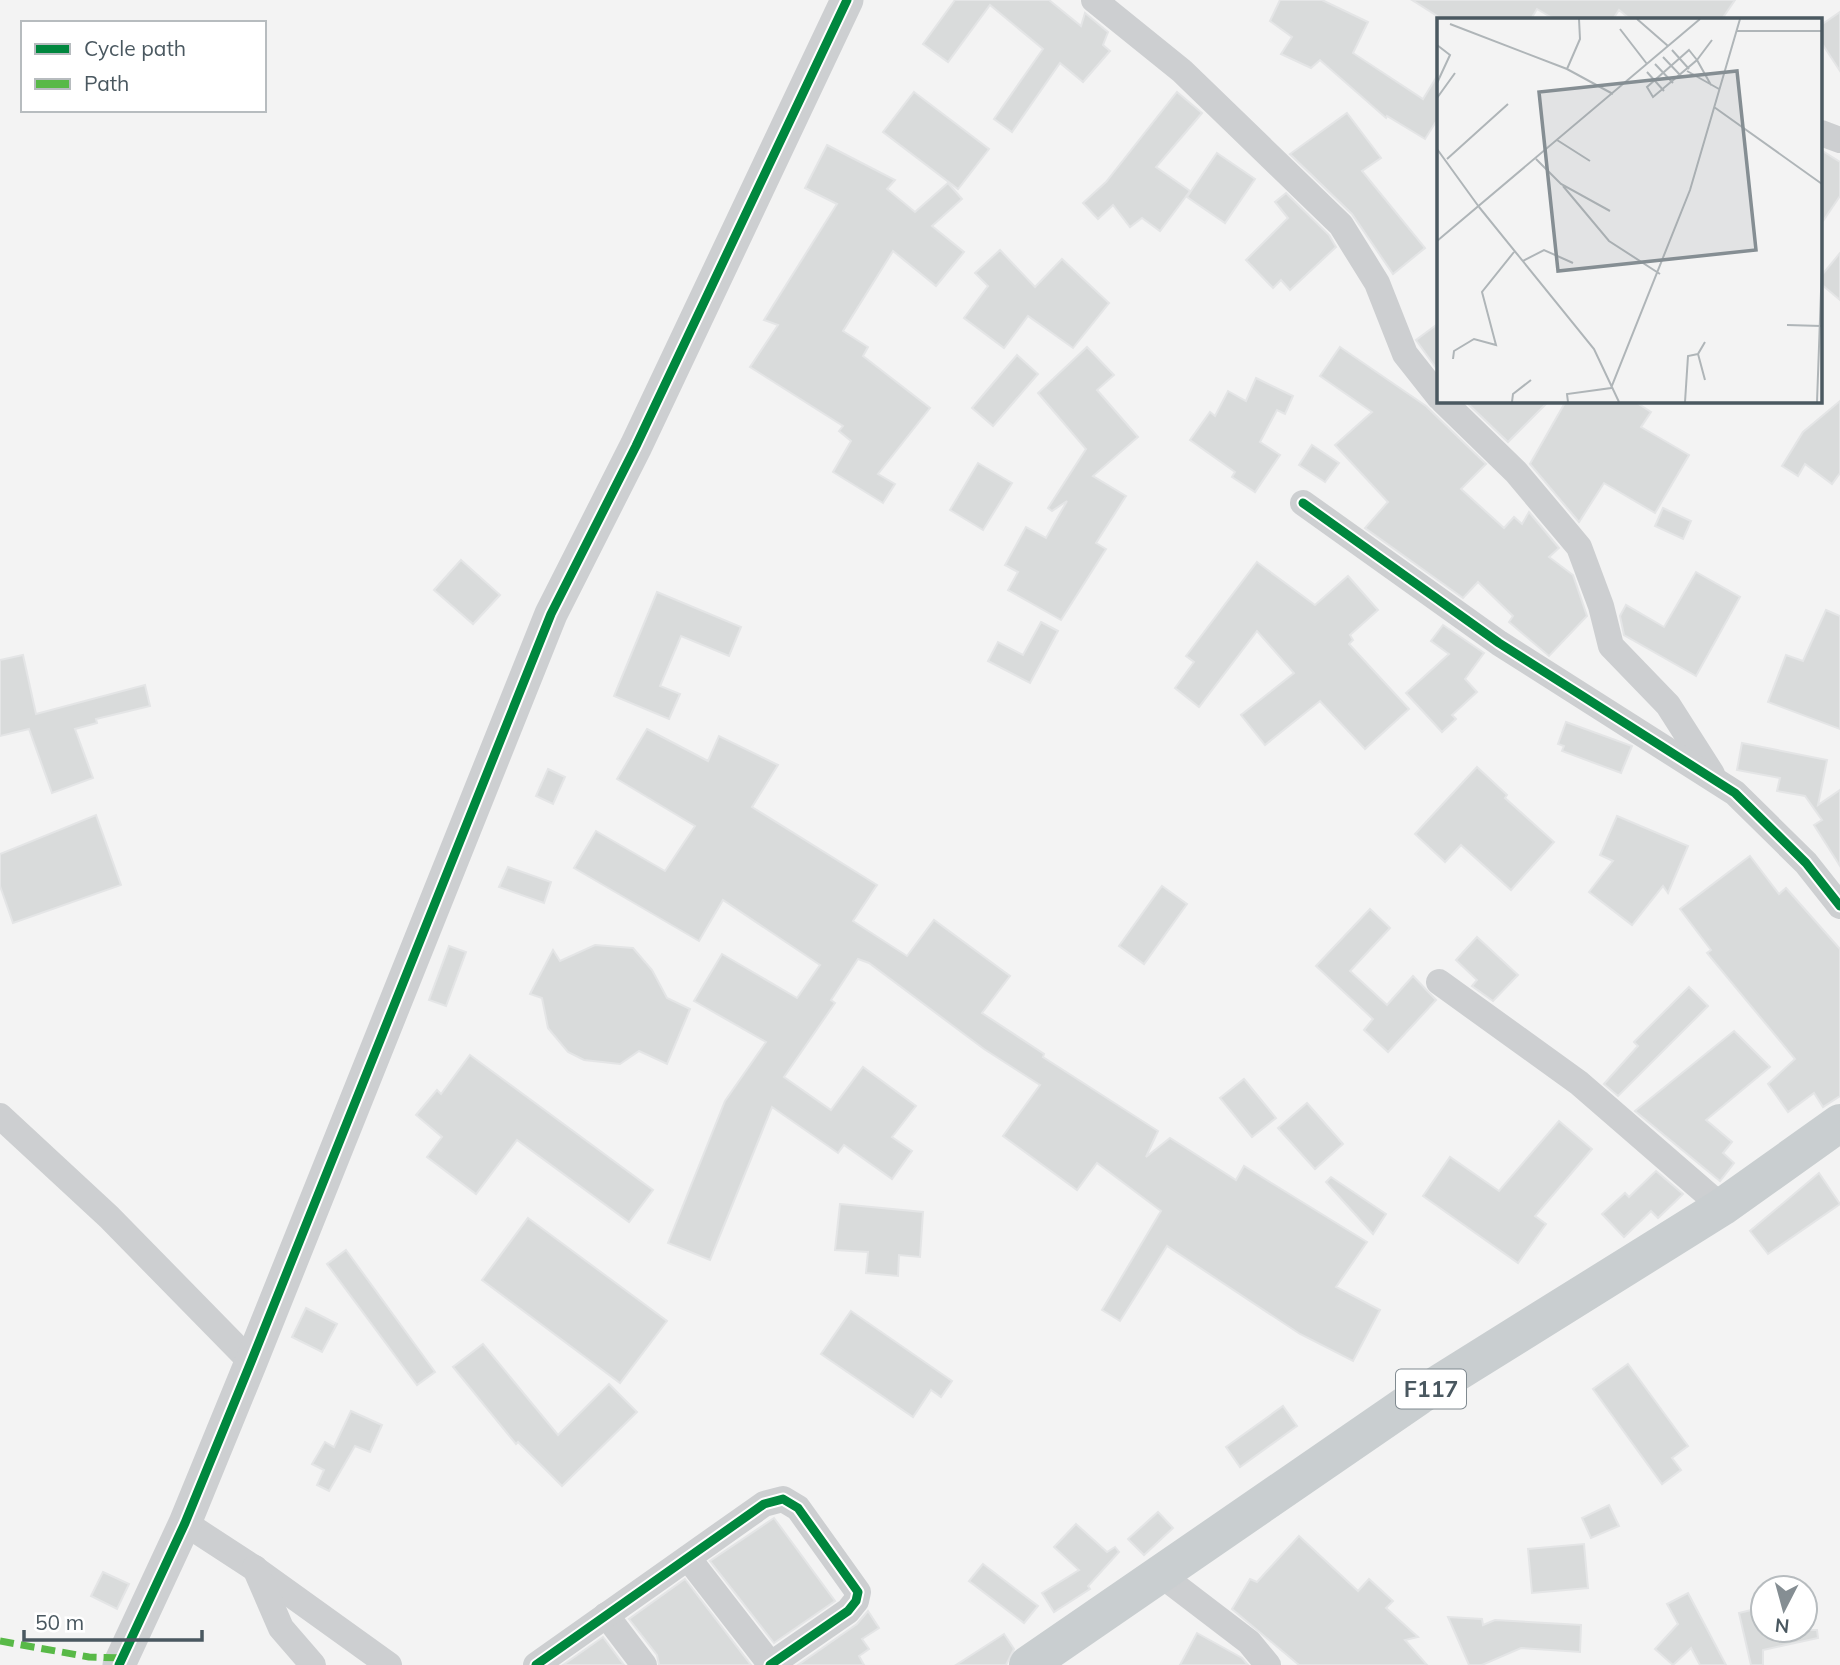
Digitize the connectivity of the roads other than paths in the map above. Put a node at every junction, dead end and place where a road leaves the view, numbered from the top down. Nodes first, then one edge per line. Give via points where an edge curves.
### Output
1 (848, 0) edge
2 (1094, 0) edge
3 (1822, 132) edge
4 (1840, 140) edge
5 (1437, 394) edge
6 (1444, 402) edge
7 (1303, 503) dead end
8 (1717, 781) junction
9 (1840, 906) edge
10 (1439, 982) dead end
11 (0, 1116) edge
12 (1840, 1123) edge
13 (1721, 1207) junction
14 (251, 1362) junction
15 (185, 1523) junction
16 (688, 1558) junction
17 (254, 1568) junction
18 (1160, 1574) junction
19 (606, 1615) junction
20 (119, 1665) edge
21 (313, 1665) edge
22 (389, 1665) edge
23 (536, 1665) edge
24 (644, 1665) edge
25 (770, 1665) edge
26 (1028, 1665) edge
27 (1268, 1665) edge

1 - 14 street via 551,614
2 - 5 street via 1182,71 1341,225 1377,284 1405,355
3 - 4 street
6 - 8 street via 1516,472 1579,547 1611,646 1668,705
7 - 8 street via 1499,643
8 - 9 street via 1806,863
10 - 13 street via 1579,1083
11 - 14 street via 109,1217
12 - 13 main road, F117
13 - 18 main road, F117 via 1419,1396
14 - 15 street
15 - 17 street
15 - 20 street
16 - 19 street
16 - 25 street
16 - 25 street via 764,1504 783,1499 798,1508 858,1592 848,1611
17 - 21 street via 281,1628
17 - 22 street
18 - 26 main road, F117
18 - 27 street via 1249,1642
19 - 23 street
19 - 24 street

